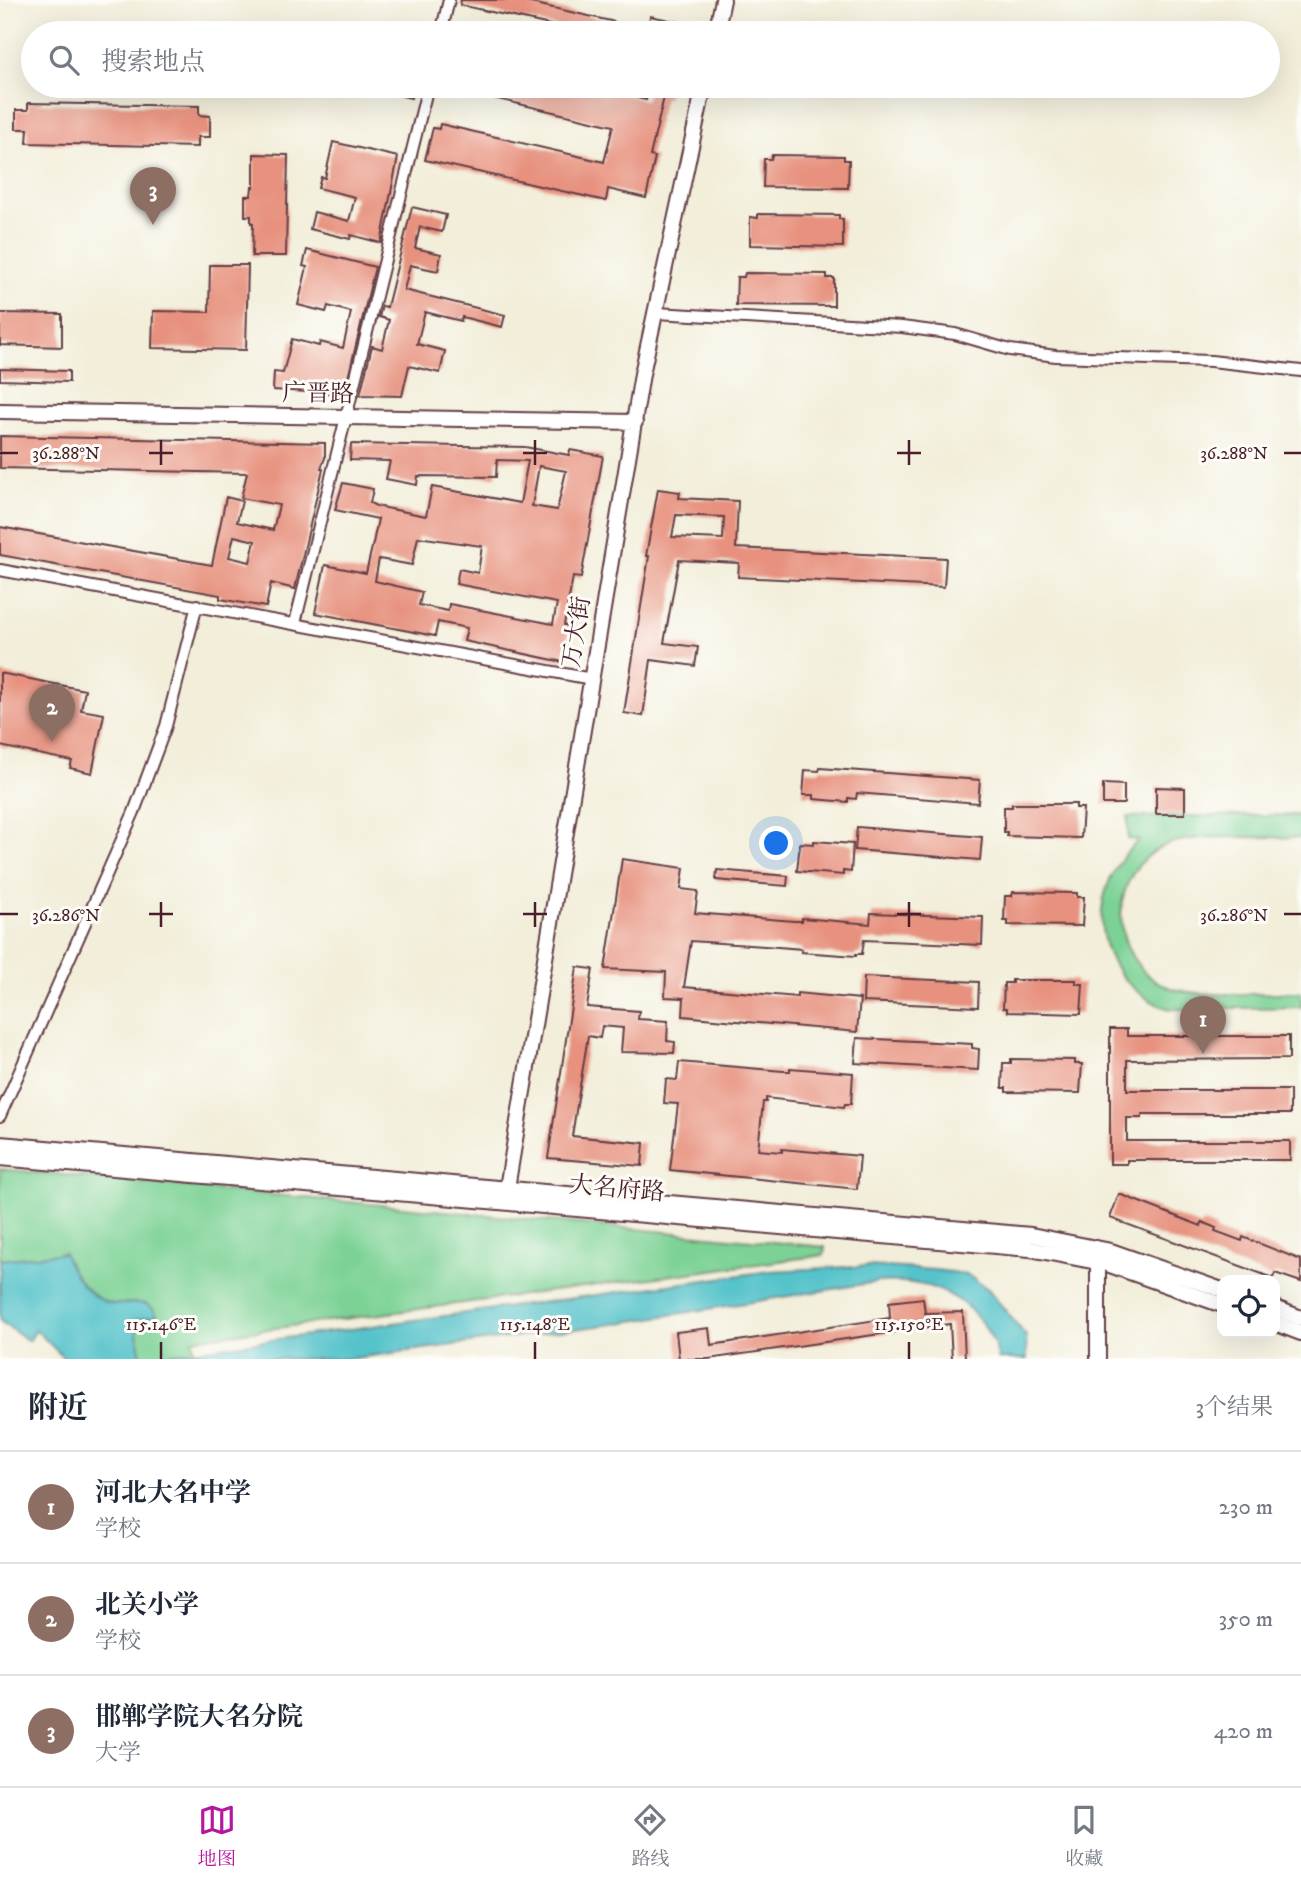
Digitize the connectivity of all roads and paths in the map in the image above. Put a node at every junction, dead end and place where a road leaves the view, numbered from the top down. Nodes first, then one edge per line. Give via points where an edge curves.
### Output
1 (449, 0) edge
2 (723, 0) edge
3 (444, 21) edge
4 (719, 21) edge
5 (425, 98) edge
6 (701, 98) edge
7 (656, 313) junction
8 (1301, 371) edge
9 (0, 411) edge
10 (346, 417) junction
11 (635, 422) junction
12 (0, 570) edge
13 (197, 605) junction
14 (295, 623) junction
15 (592, 679) junction
16 (0, 1116) edge
17 (0, 1144) edge
18 (0, 1158) edge
19 (507, 1188) junction
20 (1098, 1262) junction
21 (1217, 1288) edge
22 (1217, 1303) edge
23 (1280, 1310) edge
24 (1301, 1318) edge
25 (1280, 1325) edge
26 (1301, 1332) edge
27 (1098, 1359) edge

1 - 3 street
2 - 4 street
5 - 10 street
6 - 7 street, 万大街
7 - 8 street via 902,327 1056,356 1211,361
7 - 11 street, 万大街
9 - 10 street, 广晋路
10 - 11 street, 广晋路
10 - 14 street
11 - 15 street, 万大街
12 - 13 street
13 - 14 street
13 - 16 street via 166,726 134,812
14 - 15 street
15 - 19 street, 万大街
17 - 19 street, 大名府路
18 - 20 street, 大名府路 via 1030,1249
19 - 21 street, 大名府路 via 1031,1235 1111,1251
20 - 22 street, 大名府路
20 - 27 street
23 - 24 street
25 - 26 street

